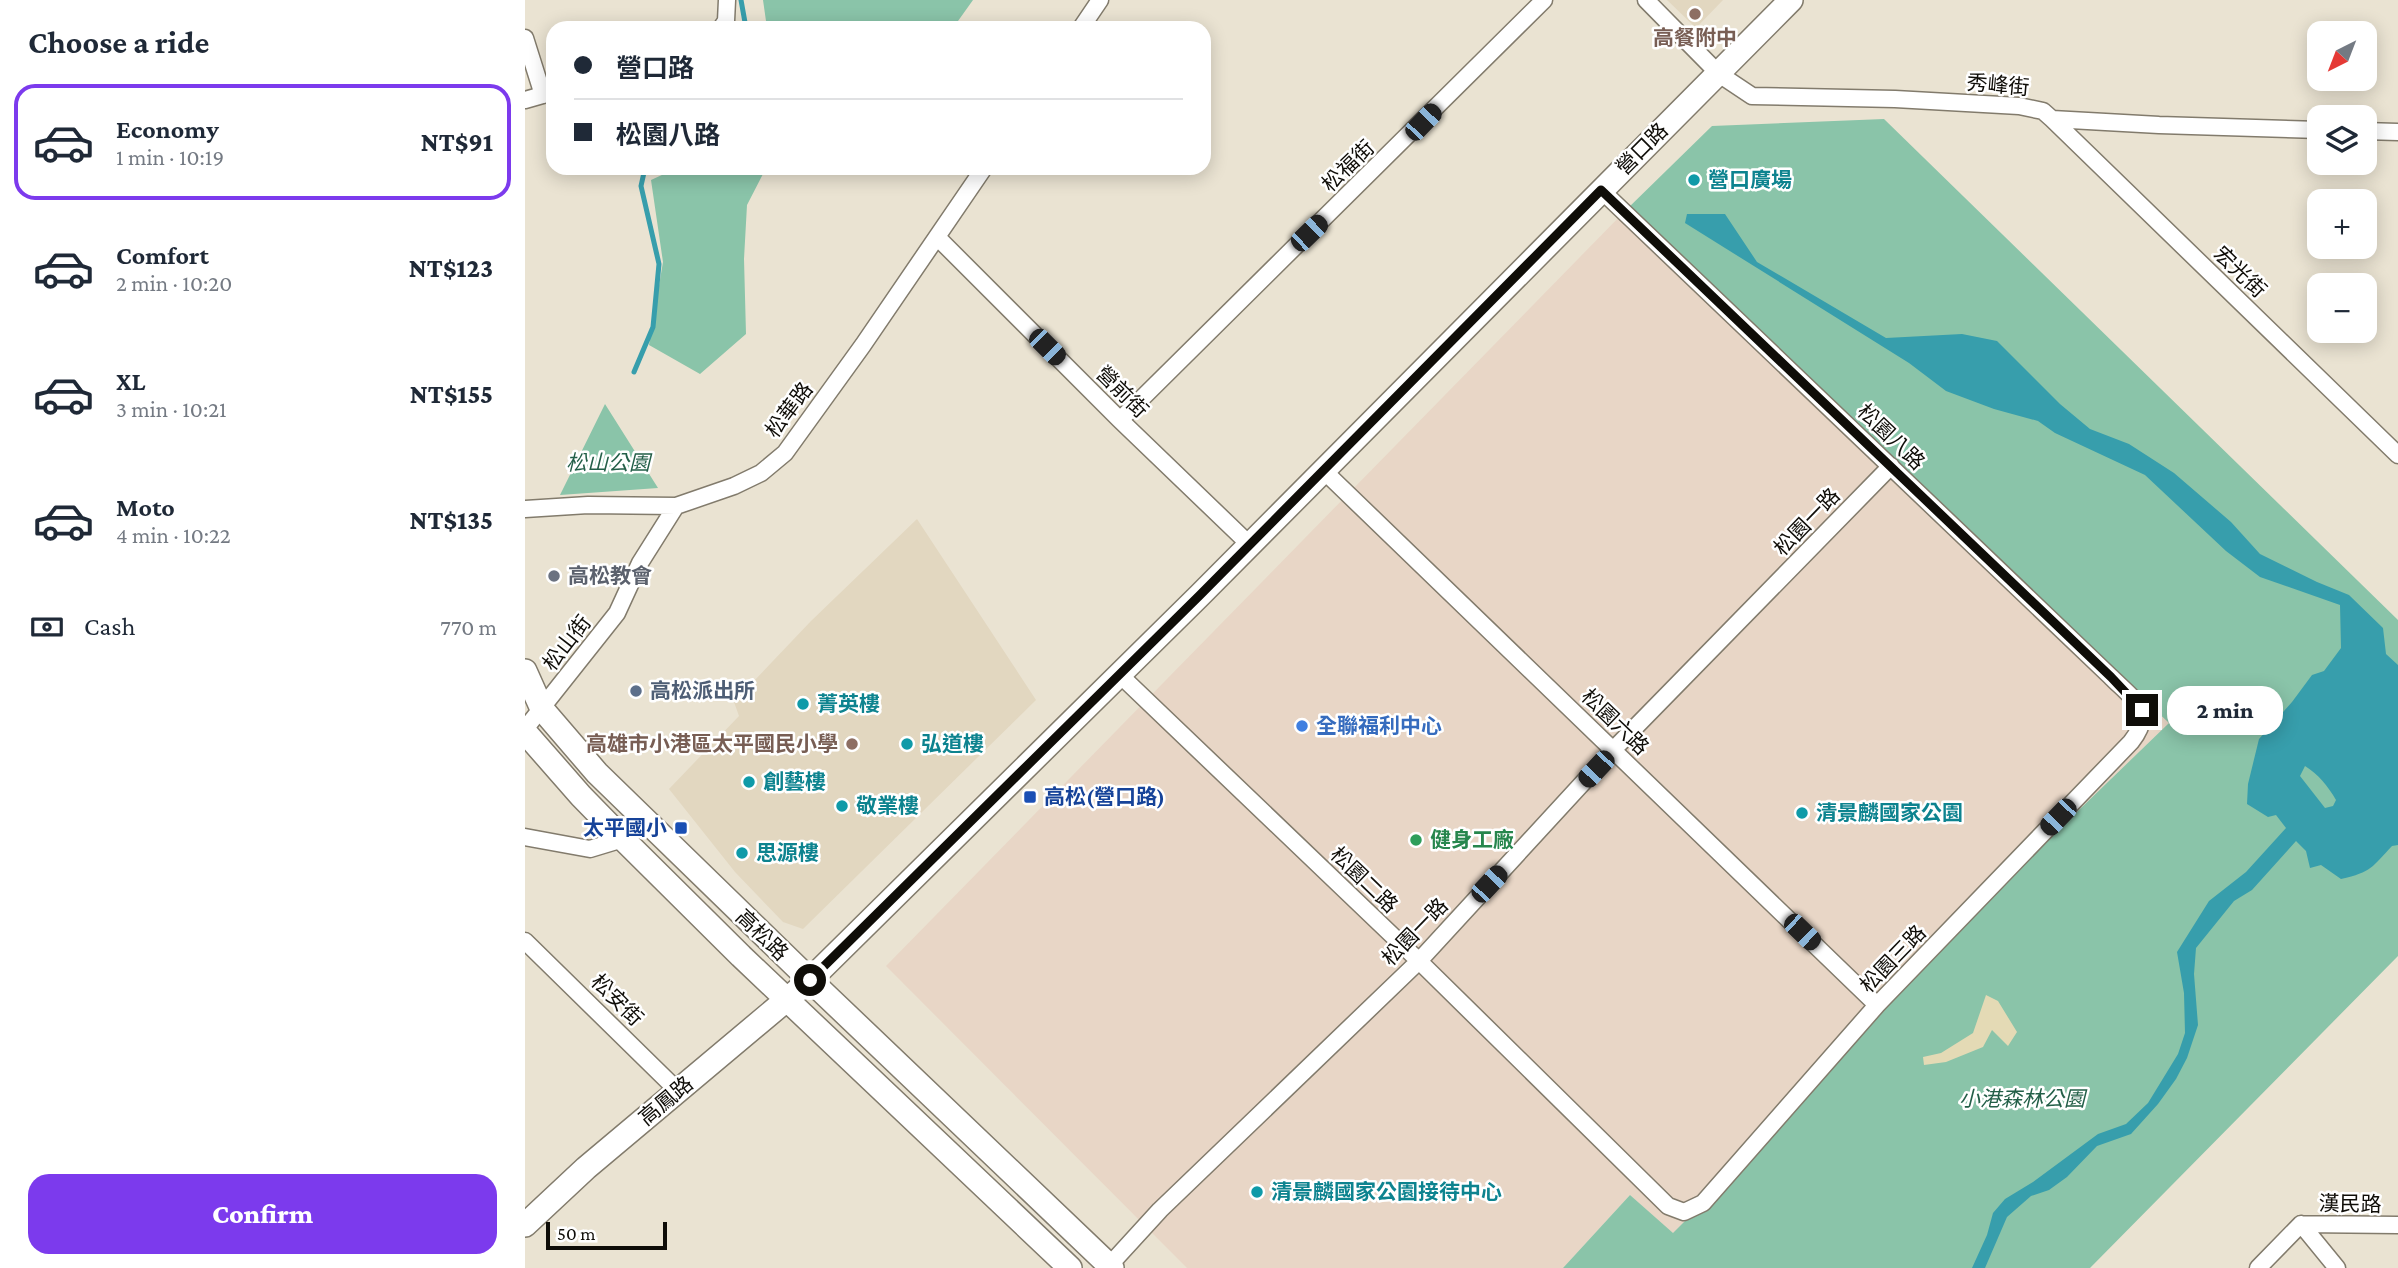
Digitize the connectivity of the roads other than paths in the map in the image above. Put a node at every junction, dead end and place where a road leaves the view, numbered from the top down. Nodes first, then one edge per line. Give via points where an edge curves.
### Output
1 (727, 0) edge
2 (1100, 0) edge
3 (1544, 0) edge
4 (1646, 0) edge
5 (1791, 0) edge
6 (726, 21) edge
7 (1086, 21) edge
8 (525, 38) edge
9 (1719, 74) junction
10 (546, 89) edge
11 (546, 95) edge
12 (525, 100) edge
13 (2052, 119) junction
14 (2307, 130) edge
15 (2377, 131) edge
16 (2398, 132) edge
17 (979, 175) edge
18 (1601, 190) junction
19 (937, 237) junction
20 (1120, 420) junction
21 (2398, 455) edge
22 (1891, 466) junction
23 (1323, 470) junction
24 (676, 506) junction
25 (525, 509) edge
26 (1250, 545) junction
27 (525, 671) edge
28 (1120, 675) junction
29 (542, 709) junction
30 (2144, 720) joint
31 (525, 730) edge
32 (1613, 750) junction
33 (642, 819) junction
34 (525, 837) edge
35 (623, 839) junction
36 (525, 941) edge
37 (1419, 961) junction
38 (810, 980) junction
39 (789, 1000) junction
40 (1877, 1005) junction
41 (678, 1091) junction
42 (1668, 1206) joint
43 (2301, 1224) junction
44 (525, 1225) edge
45 (2398, 1225) edge
46 (1110, 1267) edge
47 (1070, 1268) edge
48 (2258, 1268) edge
49 (2337, 1268) edge

1 - 6 street
2 - 7 street
3 - 20 street, 松福街
4 - 9 street, 秀峰街
5 - 9 street, 營口路
8 - 10 street
9 - 13 street, 秀峰街 via 1752,96 2019,106 2043,111
9 - 18 street, 營口路
11 - 12 street
13 - 14 street, 秀峰街
13 - 21 street, 宏光街
15 - 16 street
17 - 19 street, 松華路
18 - 22 street, 松園八路
18 - 23 street, 營口路
19 - 20 street, 營前街
19 - 24 street, 松華路 via 785,453 761,473
20 - 26 street, 營前街
22 - 30 street, 松園八路 via 2119,684 2142,710
22 - 32 street, 松園一路
23 - 26 street, 營口路
23 - 32 street, 松園六路
24 - 25 street, 松華路
24 - 29 street, 松山街 via 640,563 617,612
26 - 28 street, 營口路
27 - 29 street, 高松路
28 - 37 street, 松園二路
28 - 38 street, 營口路
29 - 31 street, 松山街
29 - 33 street, 高松路
30 - 40 street, 松園三路 via 2131,742
31 - 35 street, 高松路
32 - 37 street, 松園一路
32 - 40 street, 松園六路
33 - 35 street
33 - 38 street, 高松路
34 - 35 street via 590,849
35 - 39 street, 高松路
36 - 41 street, 松安街
37 - 42 street, 松園二路
37 - 46 street, 松園一路 via 1160,1210
38 - 39 street, 高鳳路
38 - 46 street, 高松路
39 - 41 street, 高鳳路
39 - 47 street, 高松路
40 - 42 street, 松園三路 via 1703,1203 1684,1212
41 - 44 street, 高鳳路
43 - 45 street, 漢民路
43 - 48 street
43 - 49 street

